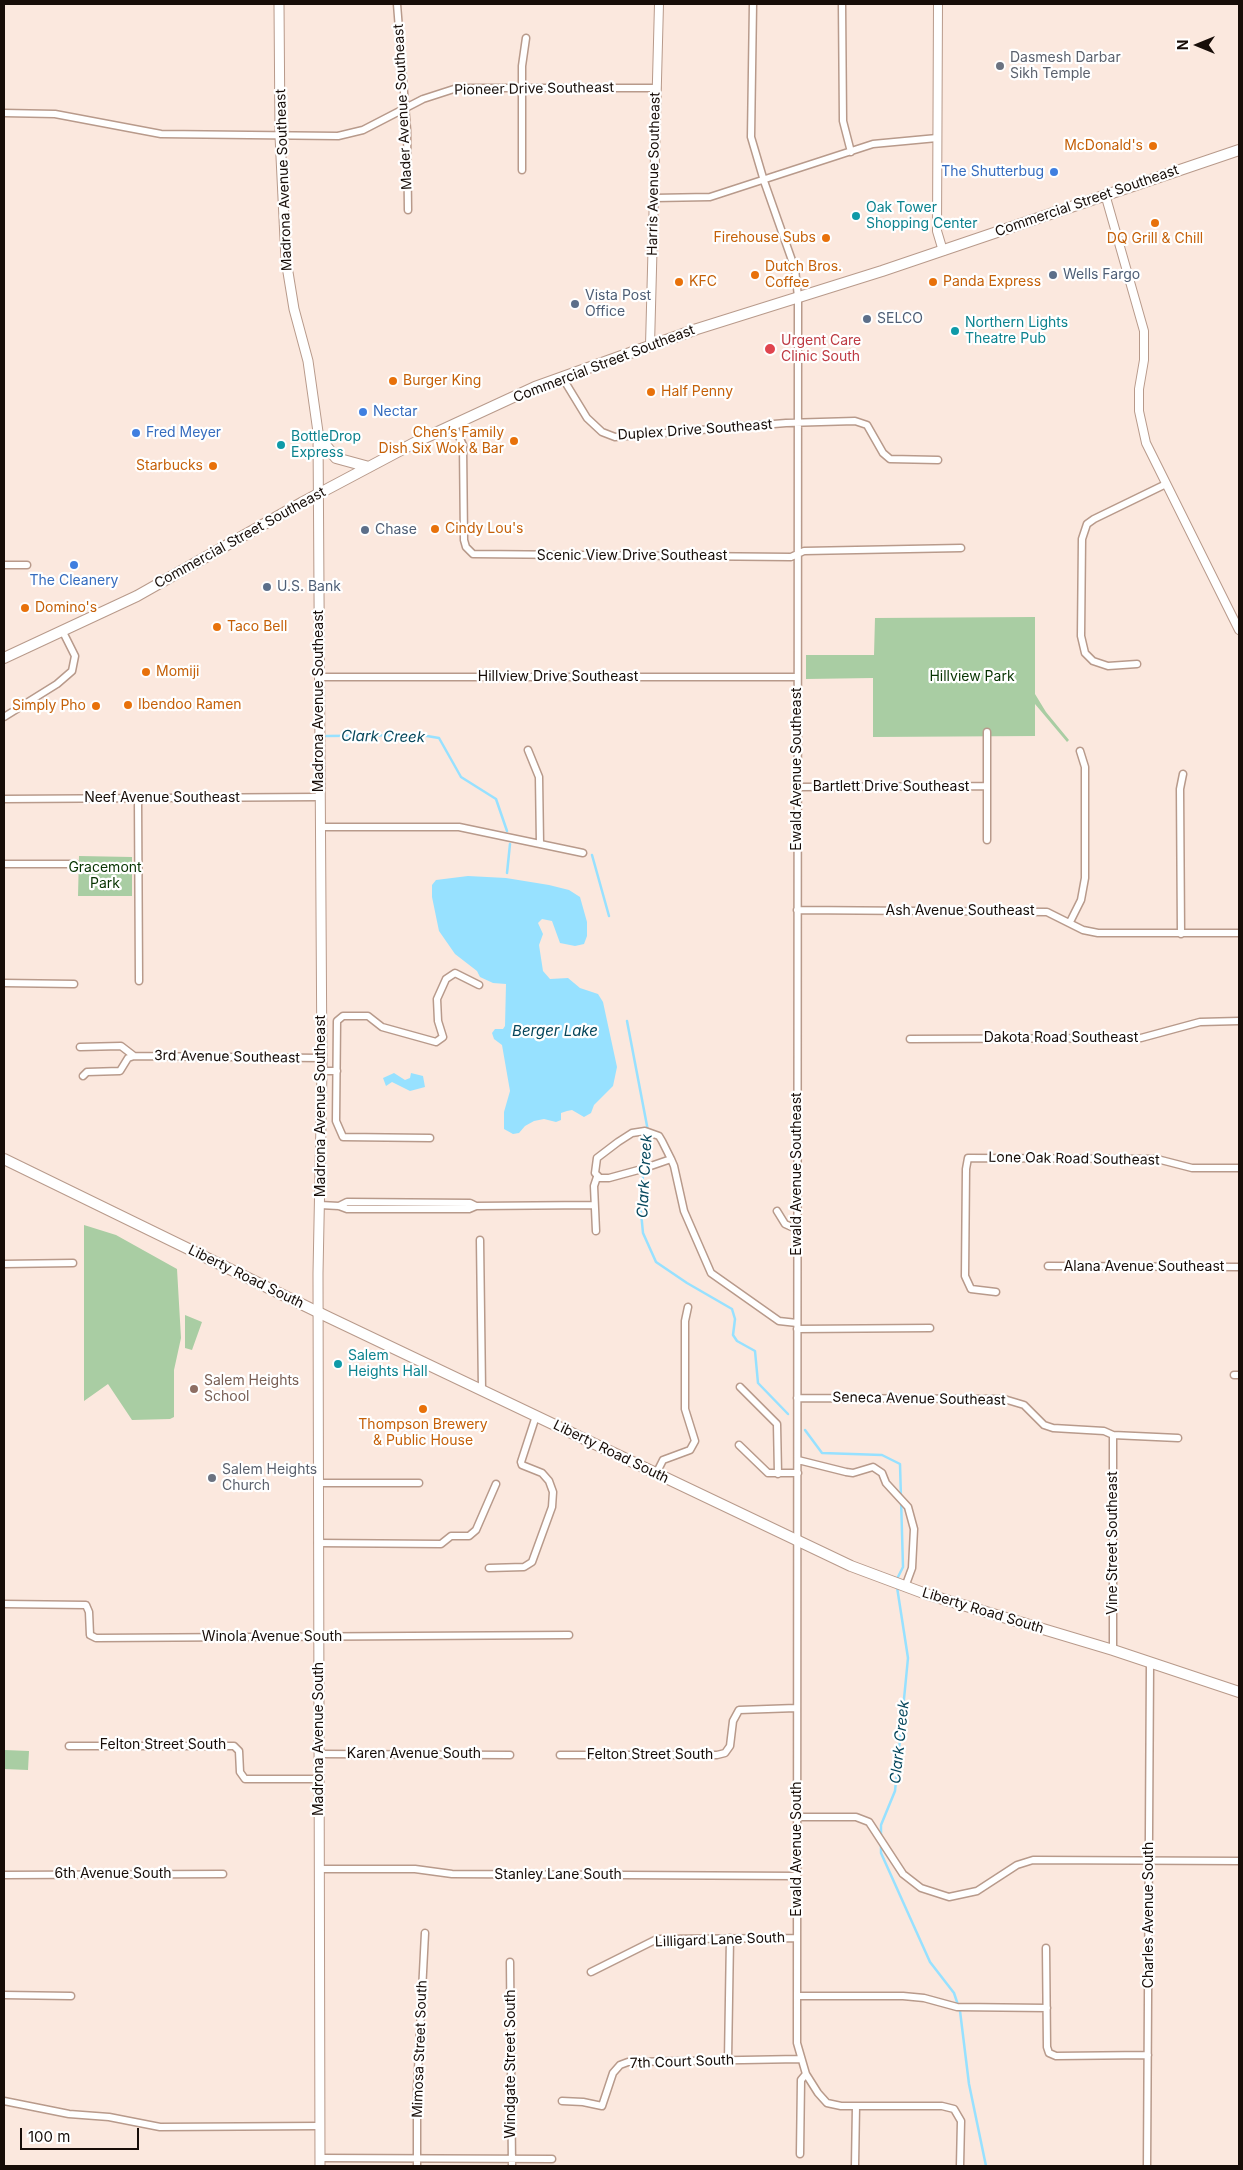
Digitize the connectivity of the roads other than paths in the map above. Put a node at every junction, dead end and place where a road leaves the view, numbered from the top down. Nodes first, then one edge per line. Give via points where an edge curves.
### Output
1 (279, 4) edge
2 (397, 4) edge
3 (659, 4) edge
4 (753, 4) edge
5 (842, 4) edge
6 (938, 4) edge
7 (526, 38) dead end
8 (522, 87) junction
9 (657, 88) junction
10 (404, 110) junction
11 (4, 114) edge
12 (280, 136) junction
13 (937, 138) junction
14 (1239, 150) edge
15 (850, 152) junction
16 (522, 170) dead end
17 (764, 181) junction
18 (1105, 194) junction
19 (654, 198) junction
20 (408, 210) dead end
21 (943, 251) junction
22 (798, 297) junction
23 (650, 345) junction
24 (562, 377) junction
25 (797, 423) junction
26 (453, 424) junction
27 (318, 436) junction
28 (938, 460) dead end
29 (369, 467) junction
30 (1166, 484) junction
31 (319, 494) junction
32 (961, 548) dead end
33 (797, 554) junction
34 (4, 565) edge
35 (28, 565) dead end
36 (1239, 630) edge
37 (64, 632) junction
38 (4, 658) edge
39 (1137, 664) dead end
40 (319, 677) junction
41 (796, 677) junction
42 (4, 717) edge
43 (987, 732) dead end
44 (528, 750) dead end
45 (1080, 751) dead end
46 (1183, 774) dead end
47 (986, 786) junction
48 (796, 787) junction
49 (319, 797) junction
50 (4, 799) edge
51 (138, 799) junction
52 (320, 827) junction
53 (987, 840) dead end
54 (540, 844) junction
55 (583, 852) dead end
56 (4, 864) edge
57 (76, 864) dead end
58 (797, 910) junction
59 (1070, 922) junction
60 (1239, 933) edge
61 (1181, 934) junction
62 (139, 981) dead end
63 (4, 983) edge
64 (74, 984) dead end
65 (479, 985) dead end
66 (1239, 1021) edge
67 (910, 1039) dead end
68 (80, 1046) dead end
69 (134, 1056) junction
70 (321, 1058) junction
71 (322, 1071) junction
72 (337, 1071) junction
73 (83, 1076) dead end
74 (430, 1138) dead end
75 (4, 1159) edge
76 (671, 1159) junction
77 (1239, 1168) edge
78 (597, 1177) junction
79 (594, 1205) junction
80 (320, 1206) junction
81 (777, 1211) dead end
82 (796, 1229) junction
83 (596, 1231) dead end
84 (480, 1240) dead end
85 (73, 1263) dead end
86 (4, 1264) edge
87 (1048, 1266) dead end
88 (1239, 1267) edge
89 (996, 1292) dead end
90 (688, 1307) dead end
91 (318, 1312) junction
92 (797, 1326) junction
93 (930, 1328) dead end
94 (740, 1387) dead end
95 (482, 1390) junction
96 (797, 1398) junction
97 (536, 1416) junction
98 (1113, 1435) junction
99 (1178, 1438) dead end
100 (739, 1445) dead end
101 (798, 1460) junction
102 (798, 1473) junction
103 (656, 1474) junction
104 (778, 1474) junction
105 (419, 1483) dead end
106 (318, 1484) junction
107 (496, 1484) dead end
108 (797, 1541) junction
109 (318, 1543) junction
110 (489, 1568) dead end
111 (905, 1587) junction
112 (4, 1604) edge
113 (569, 1635) dead end
114 (319, 1637) junction
115 (1113, 1650) junction
116 (1150, 1664) junction
117 (1239, 1692) edge
118 (796, 1708) junction
119 (69, 1746) dead end
120 (319, 1754) junction
121 (510, 1755) dead end
122 (560, 1755) dead end
123 (319, 1779) junction
124 (797, 1817) junction
125 (1149, 1861) junction
126 (1239, 1861) edge
127 (319, 1868) junction
128 (223, 1874) dead end
129 (4, 1875) edge
130 (797, 1876) junction
131 (425, 1933) dead end
132 (730, 1938) junction
133 (797, 1938) junction
134 (1046, 1948) dead end
135 (510, 1962) dead end
136 (591, 1972) dead end
137 (4, 1995) edge
138 (71, 1996) dead end
139 (797, 1996) junction
140 (1047, 2008) junction
141 (1148, 2055) junction
142 (800, 2059) junction
143 (728, 2060) junction
144 (806, 2074) junction
145 (4, 2101) edge
146 (562, 2101) dead end
147 (856, 2106) junction
148 (320, 2126) junction
149 (800, 2154) dead end
150 (512, 2158) junction
151 (552, 2159) dead end
152 (320, 2162) edge
153 (417, 2163) edge
154 (512, 2166) edge
155 (855, 2166) edge
156 (960, 2166) edge
157 (1148, 2166) edge

1 - 12 main road, Madrona Avenue Southeast
2 - 10 street, Mader Avenue Southeast
3 - 9 street, Harris Avenue Southeast
4 - 17 street, Ewald Avenue Southeast via 750,127
5 - 15 street via 843,121
6 - 13 street
7 - 8 street
8 - 9 street, Pioneer Drive Southeast
8 - 10 street, Pioneer Drive Southeast via 447,90 422,98
8 - 16 street
9 - 19 street, Harris Avenue Southeast
10 - 12 street, Pioneer Drive Southeast via 351,134
10 - 20 street, Mader Avenue Southeast
11 - 12 street, Pioneer Drive Southeast via 54,114 161,134
12 - 27 main road, Madrona Avenue Southeast via 286,260 315,396
13 - 15 street via 874,144
13 - 21 street via 937,231
14 - 18 main road, Commercial Street Southeast
15 - 17 street
17 - 19 street via 710,197
17 - 22 street, Ewald Avenue Southeast via 795,269
18 - 21 main road, Commercial Street Southeast
18 - 30 street via 1144,331 1139,389 1142,427 1146,443
19 - 23 street, Harris Avenue Southeast
21 - 22 main road, Commercial Street Southeast
22 - 23 main road, Commercial Street Southeast
22 - 25 street, Ewald Avenue Southeast
23 - 24 main road, Commercial Street Southeast
24 - 25 street, Duplex Drive Southeast via 587,418 602,432 615,437
24 - 26 main road, Commercial Street Southeast
25 - 28 street, Duplex Drive Southeast via 862,422 872,431 886,457
25 - 33 street, Ewald Avenue Southeast
26 - 29 main road, Commercial Street Southeast
26 - 33 street, Scenic View Drive Southeast via 463,445 464,540 469,551 480,556 791,557
27 - 29 main road via 336,458
27 - 31 main road, Madrona Avenue Southeast
29 - 31 main road, Commercial Street Southeast
30 - 36 street
30 - 39 street via 1094,519 1087,524 1082,539 1081,636 1085,653 1093,661 1108,666
31 - 37 main road, Commercial Street Southeast via 137,596
31 - 40 main road, Madrona Avenue Southeast
32 - 33 street, Scenic View Drive Southeast via 804,551
33 - 41 street, Ewald Avenue Southeast
34 - 35 street
37 - 38 main road, Commercial Street Southeast
37 - 42 street via 75,656 72,671
40 - 41 street, Hillview Drive Southeast
40 - 49 main road, Madrona Avenue Southeast
41 - 48 street, Ewald Avenue Southeast
43 - 47 street
44 - 54 street via 539,777
45 - 59 street via 1085,768 1085,878 1081,900
46 - 61 street via 1180,789
47 - 48 street, Bartlett Drive Southeast
47 - 53 street
48 - 58 street, Ewald Avenue Southeast
49 - 51 street, Neef Avenue Southeast
49 - 52 main road, Madrona Avenue Southeast
50 - 51 street, Neef Avenue Southeast
51 - 62 street
52 - 54 street via 459,827
52 - 70 main road, Madrona Avenue Southeast
54 - 55 street
56 - 57 street
58 - 59 street, Ash Avenue Southeast via 1047,912
58 - 82 street, Ewald Avenue Southeast
59 - 61 street, Ash Avenue Southeast via 1083,930 1098,933
60 - 61 street, Ash Avenue Southeast
63 - 64 street
65 - 72 street via 455,973 446,979 437,999 443,1037 436,1042 382,1027 368,1016 340,1017 336,1023
66 - 67 street, Dakota Road Southeast via 1200,1022 1141,1038
68 - 69 street, 3rd Avenue Southeast via 121,1046
69 - 70 street, 3rd Avenue Southeast
69 - 73 street, 3rd Avenue Southeast via 128,1058 120,1071 87,1072
70 - 71 main road, Madrona Avenue Southeast
71 - 72 street
71 - 80 main road, Madrona Avenue Southeast
72 - 74 street via 336,1121 343,1137
75 - 91 main road, Liberty Road South
76 - 78 street via 642,1170 609,1178
76 - 78 street via 659,1136 650,1131 638,1132 601,1154 595,1163
76 - 92 street via 684,1211 712,1275 780,1321
77 - 89 street, Lone Oak Road Southeast via 1192,1168 1157,1159 968,1158 965,1276 971,1289
78 - 79 street
79 - 80 street via 347,1202 339,1206
79 - 83 street
80 - 91 main road, Madrona Avenue Southeast
81 - 82 street via 785,1224
82 - 92 street, Ewald Avenue Southeast
84 - 95 street
85 - 86 street
87 - 88 street, Alana Avenue Southeast
90 - 103 street via 685,1321 685,1409 695,1441 690,1450 663,1460
91 - 95 main road, Liberty Road South
91 - 106 main road, Madrona Avenue South
92 - 93 street
92 - 96 street, Ewald Avenue Southeast
94 - 104 street via 777,1424
95 - 97 main road, Liberty Road South
96 - 98 street, Seneca Avenue Southeast via 1004,1399 1024,1405 1048,1427 1104,1431
96 - 101 street, Ewald Avenue Southeast
97 - 103 main road, Liberty Road South
97 - 110 street via 520,1462 549,1480 553,1492 552,1507 532,1562 524,1568
98 - 99 street, Seneca Avenue Southeast
98 - 115 street, Vine Street Southeast
100 - 104 street via 768,1474
101 - 102 street, Ewald Avenue Southeast
101 - 111 street via 828,1470 853,1473 873,1467 882,1473 886,1483 908,1507 914,1529 912,1568
102 - 104 street
102 - 108 street, Ewald Avenue Southeast
103 - 108 main road, Liberty Road South
105 - 106 street
106 - 109 main road, Madrona Avenue South
107 - 109 street via 476,1530 468,1536 451,1536 441,1544
108 - 111 main road, Liberty Road South
108 - 118 street, Ewald Avenue South
109 - 114 main road, Madrona Avenue South
111 - 115 main road, Liberty Road South
112 - 114 street, Winola Avenue South via 86,1605 90,1635 96,1638
113 - 114 street, Winola Avenue South
114 - 120 main road, Madrona Avenue South
115 - 116 main road, Liberty Road South
116 - 117 main road, Liberty Road South
116 - 125 street, Charles Avenue South
118 - 122 street, Felton Street South via 739,1710 732,1721 730,1746 725,1753 718,1755
118 - 124 street, Ewald Avenue South
119 - 123 street, Felton Street South via 234,1746 239,1751 240,1772 244,1779
120 - 121 street, Karen Avenue South
120 - 123 main road, Madrona Avenue South
123 - 127 main road, Madrona Avenue South
124 - 125 street via 856,1817 869,1822 903,1874 921,1888 949,1897 977,1891 1016,1865 1033,1860
124 - 130 street, Ewald Avenue South
125 - 126 street
125 - 141 street, Charles Avenue South
127 - 130 street, Stanley Lane South via 415,1869 452,1874
127 - 148 main road, Madrona Avenue South
128 - 129 street, 6th Avenue South
130 - 133 street, Ewald Avenue South
131 - 153 street, Mimosa Street South via 417,2089
132 - 133 street, Lilligard Lane South
132 - 136 street, Lilligard Lane South via 657,1939
132 - 143 street
133 - 139 street, Ewald Avenue South
134 - 140 street
135 - 150 street, Windgate Street South
137 - 138 street
139 - 140 street via 909,1997 957,2007
139 - 142 street, Ewald Avenue South
140 - 141 street via 1049,2053 1056,2056
141 - 157 street, Charles Avenue South
142 - 143 street, 7th Court South
142 - 144 street, Ewald Avenue South
143 - 146 street, 7th Court South via 624,2063 612,2073 602,2106
144 - 147 street, Ewald Avenue South via 818,2094 828,2103
144 - 149 street via 801,2080
145 - 148 street via 160,2127
147 - 155 street
147 - 156 street, Ewald Avenue South via 942,2106 954,2109 961,2121
148 - 152 main road, Madrona Avenue South
150 - 151 street
150 - 153 street
150 - 154 street, Windgate Street South
152 - 153 street

